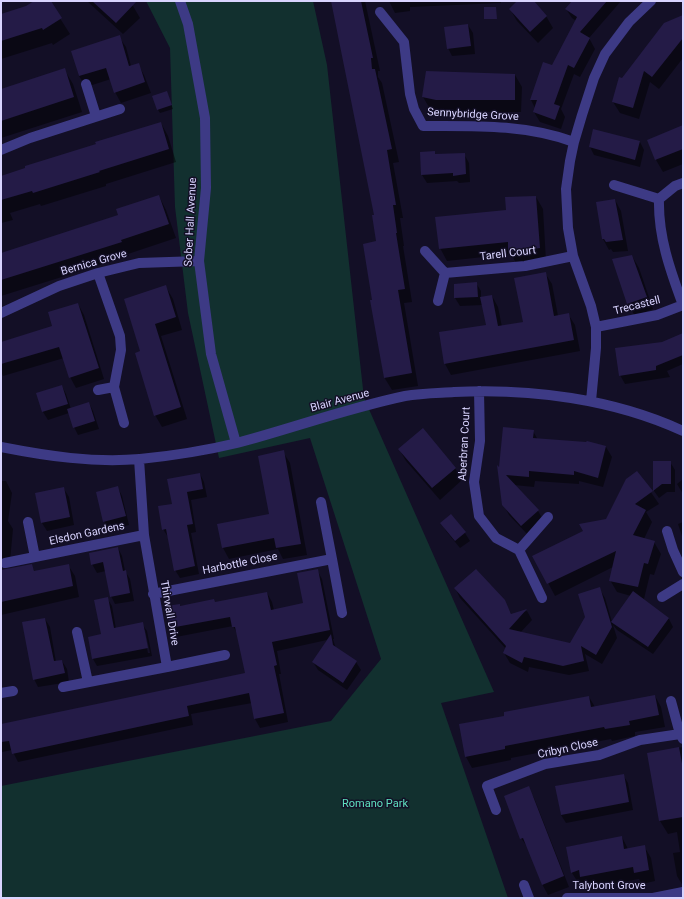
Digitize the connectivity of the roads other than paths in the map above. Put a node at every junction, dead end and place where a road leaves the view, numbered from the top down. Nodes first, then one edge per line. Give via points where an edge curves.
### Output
1 (180, 1) edge
2 (648, 2) edge
3 (380, 12) dead end
4 (86, 84) dead end
5 (120, 109) dead end
6 (96, 116) junction
7 (574, 142) junction
8 (1, 150) edge
9 (683, 183) edge
10 (614, 185) dead end
11 (659, 199) junction
12 (425, 251) dead end
13 (573, 256) junction
14 (200, 261) junction
15 (98, 273) junction
16 (445, 273) junction
17 (438, 301) dead end
18 (683, 304) edge
19 (1, 313) edge
20 (596, 327) junction
21 (114, 387) junction
22 (98, 390) dead end
23 (479, 390) junction
24 (591, 401) junction
25 (124, 423) dead end
26 (683, 431) edge
27 (236, 443) junction
28 (1, 447) edge
29 (139, 459) junction
30 (321, 502) dead end
31 (548, 517) dead end
32 (28, 522) dead end
33 (667, 531) dead end
34 (144, 535) junction
35 (519, 550) junction
36 (35, 557) junction
37 (332, 559) junction
38 (4, 563) dead end
39 (683, 572) edge
40 (683, 584) edge
41 (153, 594) junction
42 (662, 597) dead end
43 (542, 598) dead end
44 (342, 613) dead end
45 (77, 632) dead end
46 (225, 655) dead end
47 (167, 667) junction
48 (88, 682) junction
49 (63, 687) dead end
50 (13, 691) dead end
51 (1, 693) edge
52 (671, 701) dead end
53 (682, 736) edge
54 (496, 810) dead end
55 (524, 885) dead end
56 (683, 892) edge
57 (529, 898) edge
58 (567, 898) edge
59 (652, 898) edge

1 - 14 street, Sober Hall Avenue via 188,24 205,118 206,188
2 - 7 street via 605,54 594,78
3 - 7 street, Sennybridge Grove via 404,42 410,94 422,126 488,126 519,129 554,135
4 - 6 street
5 - 6 street
6 - 8 street
7 - 13 street via 566,189 568,228
9 - 11 street
10 - 11 street
11 - 18 street, Trecastell via 658,215 665,252
12 - 16 street
13 - 16 street, Tarell Court via 524,266
13 - 20 street
14 - 15 street, Bernica Grove via 139,263
14 - 27 street, Sober Hall Avenue via 211,354
15 - 19 street, Bernica Grove via 59,286
15 - 21 street via 120,336 121,350
16 - 17 street
18 - 20 street, Trecastell via 657,315
20 - 24 street
21 - 22 street
21 - 25 street
23 - 24 street, Blair Avenue via 519,391
23 - 27 street, Blair Avenue via 407,396
23 - 35 street, Aberbran Court via 480,441 474,482 479,516 496,538
24 - 26 street, Blair Avenue via 629,411
27 - 29 street, Blair Avenue
28 - 29 street, Blair Avenue via 71,459
29 - 34 street, Thirwall Drive
30 - 37 street
31 - 35 street
32 - 36 street
33 - 39 street
34 - 36 street, Elsdon Gardens
34 - 41 street, Thirwall Drive
35 - 43 street
36 - 38 street, Elsdon Gardens
37 - 41 street, Harbottle Close
37 - 44 street
40 - 42 street
41 - 47 street, Thirwall Drive
45 - 48 street
46 - 47 street
47 - 48 street
48 - 49 street
50 - 51 street
52 - 53 street, Cribyn Close
53 - 54 street, Cribyn Close via 640,740 600,755 545,764 487,786
55 - 57 street
56 - 59 street, Talybont Grove
58 - 59 street, Talybont Grove

